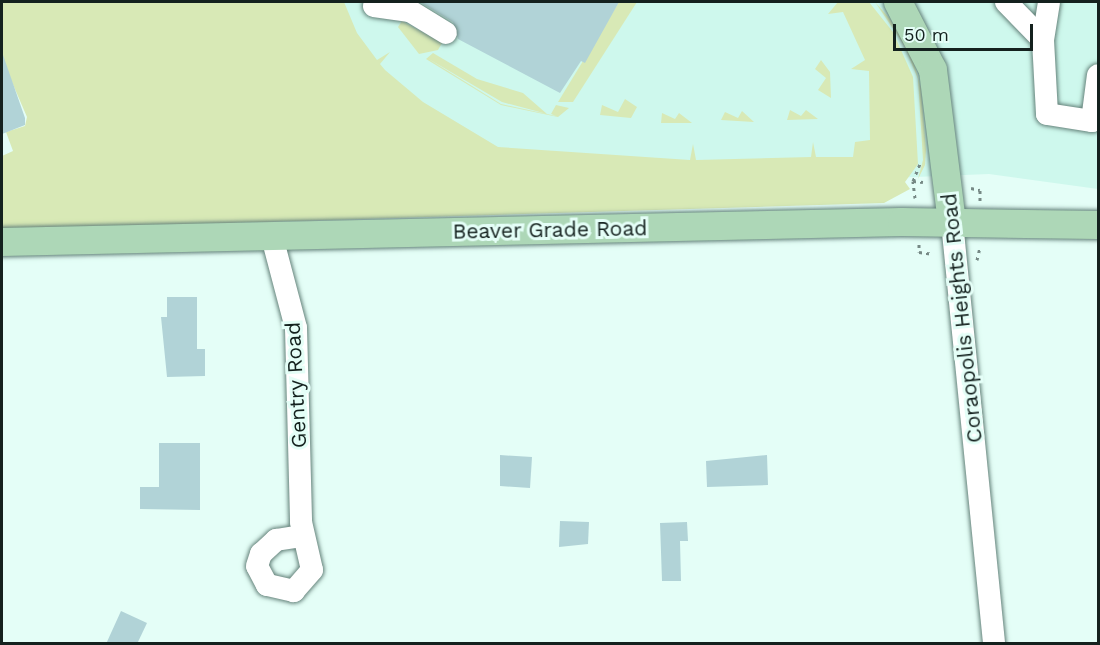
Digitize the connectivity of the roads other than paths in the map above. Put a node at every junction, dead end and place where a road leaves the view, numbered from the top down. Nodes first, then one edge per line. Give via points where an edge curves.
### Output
1 (898, 2) edge
2 (1006, 2) edge
3 (1048, 2) edge
4 (374, 6) dead end
5 (446, 33) dead end
6 (1043, 40) junction
7 (1098, 75) edge
8 (952, 222) junction
9 (1098, 225) edge
10 (272, 237) junction
11 (2, 242) edge
12 (302, 536) dead end
13 (994, 644) edge

1 - 8 main road, Coraopolis Heights Road via 933,70
2 - 6 street
3 - 6 street
4 - 5 street via 410,11
6 - 7 street via 1047,114 1092,121
8 - 9 main road, Beaver Grade Road
8 - 10 main road, Beaver Grade Road
8 - 13 street, Coraopolis Heights Road
10 - 11 main road, Beaver Grade Road
10 - 12 street, Gentry Road via 296,328

